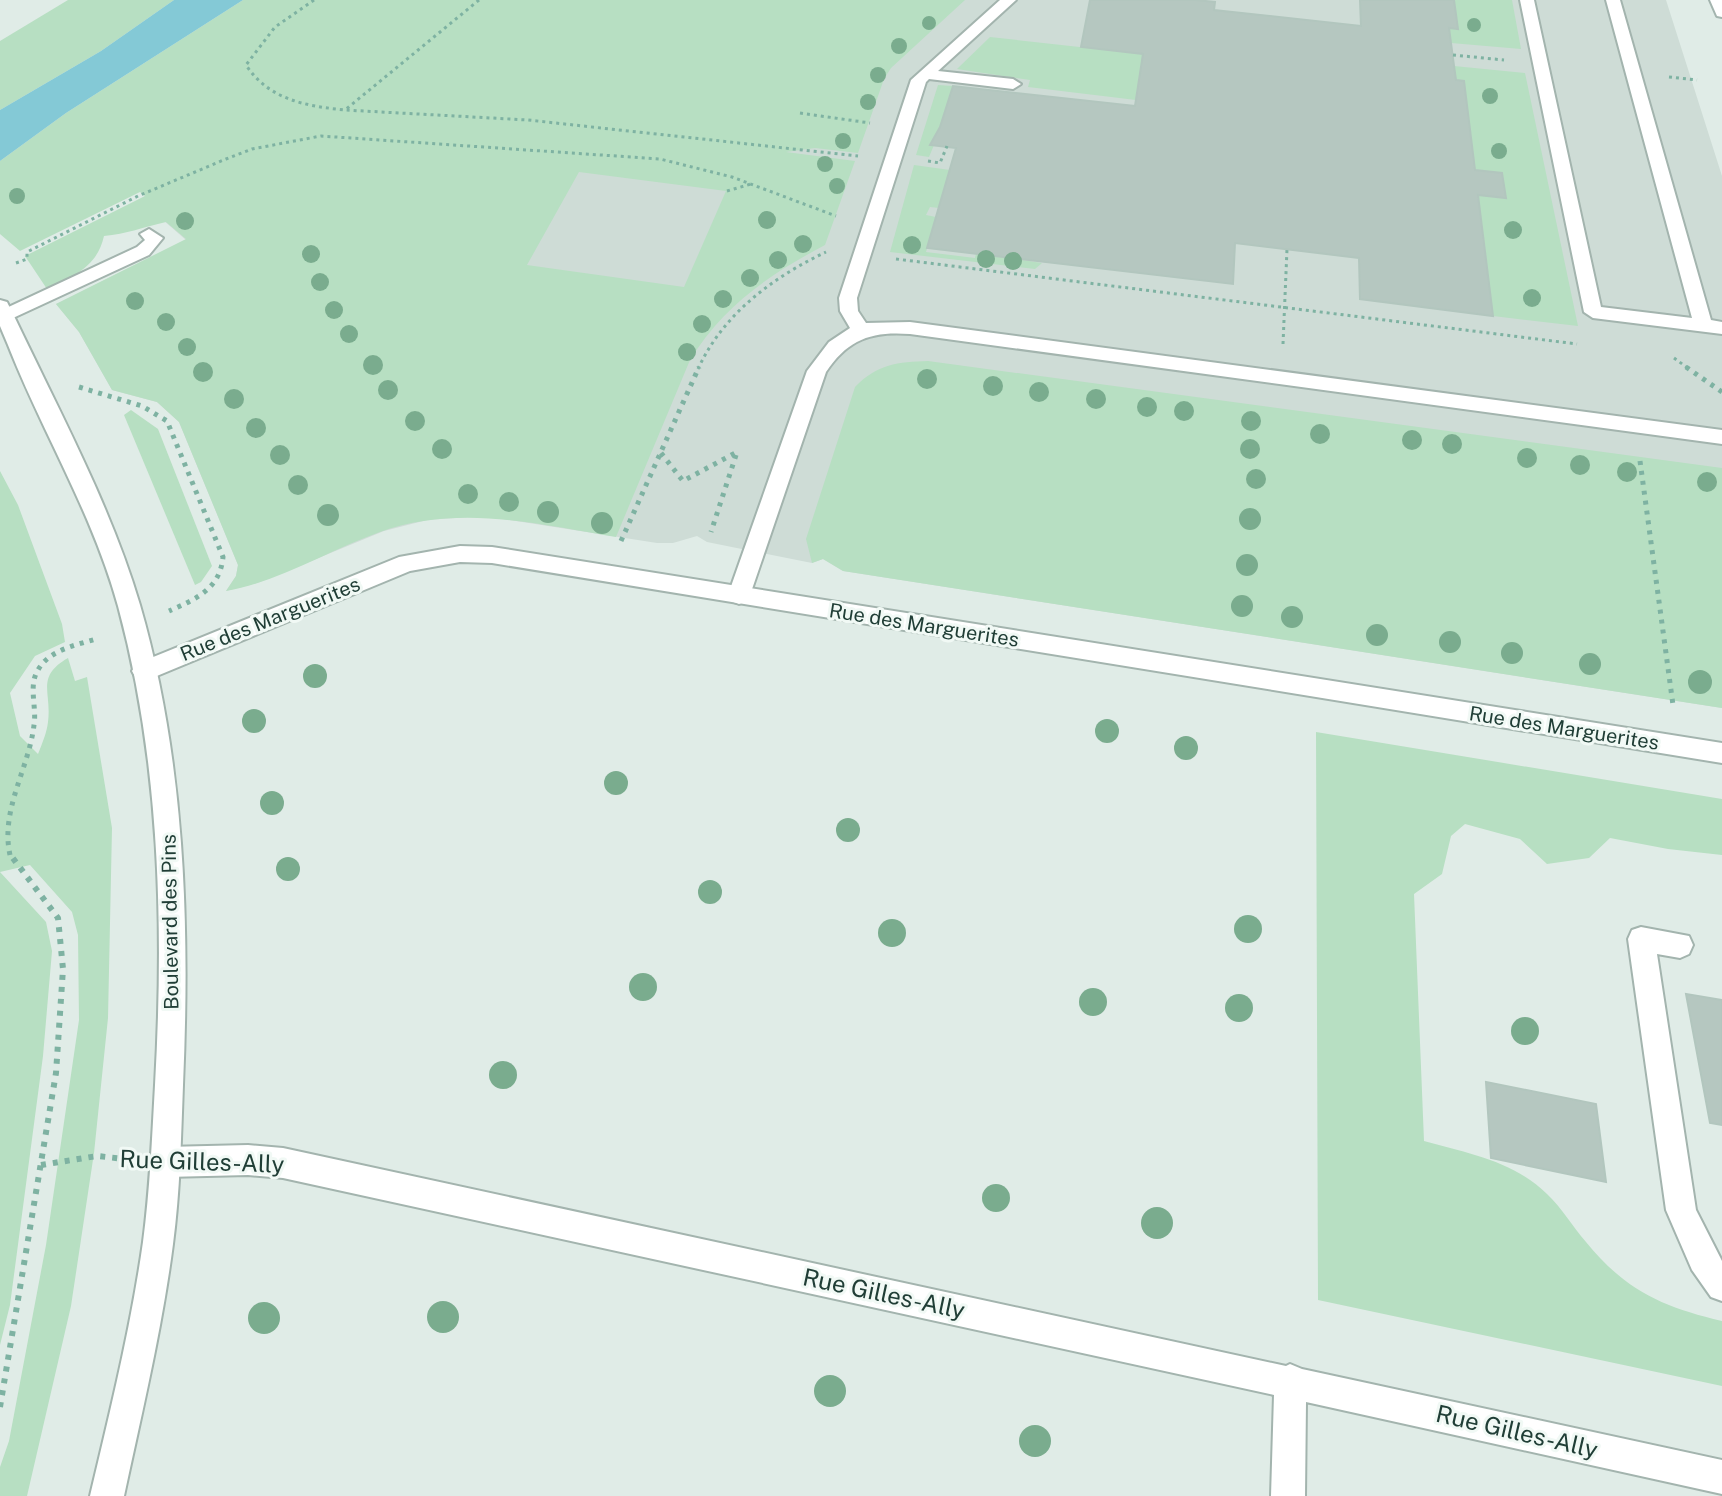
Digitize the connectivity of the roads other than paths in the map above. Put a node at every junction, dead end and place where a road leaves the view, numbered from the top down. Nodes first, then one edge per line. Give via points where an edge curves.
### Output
1 (1009, 0) edge
2 (1527, 0) edge
3 (1613, 0) edge
4 (1717, 0) edge
5 (1722, 13) edge
6 (924, 74) junction
7 (1013, 84) dead end
8 (149, 234) dead end
9 (2, 313) edge
10 (1703, 325) junction
11 (1722, 328) edge
12 (860, 329) junction
13 (0, 350) edge
14 (27, 368) junction
15 (1722, 437) edge
16 (739, 595) junction
17 (144, 671) junction
18 (1722, 753) edge
19 (1680, 945) dead end
20 (166, 1162) junction
21 (1722, 1286) edge
22 (1290, 1380) junction
23 (1722, 1477) edge
24 (107, 1496) edge
25 (1288, 1496) edge

1 - 6 street
2 - 10 street via 1593,312
3 - 10 street
4 - 5 street
6 - 7 street
6 - 12 street via 848,298
8 - 9 street via 153,242 143,251
9 - 14 street, Boulevard des Pins
10 - 11 street
12 - 15 street via 910,328
12 - 16 street via 827,353 817,371
13 - 14 street, Boulevard des Pins
14 - 17 street, Boulevard des Pins via 74,457 100,522
16 - 17 street, Rue des Marguerites via 492,555 435,556 393,568
16 - 18 street, Rue des Marguerites
17 - 20 street, Boulevard des Pins via 159,749 172,904
19 - 21 street via 1641,939 1681,1210 1692,1240
20 - 22 street, Rue Gilles-Ally via 283,1163
20 - 24 street, Boulevard des Pins via 157,1244
22 - 23 street, Rue Gilles-Ally
22 - 25 street

